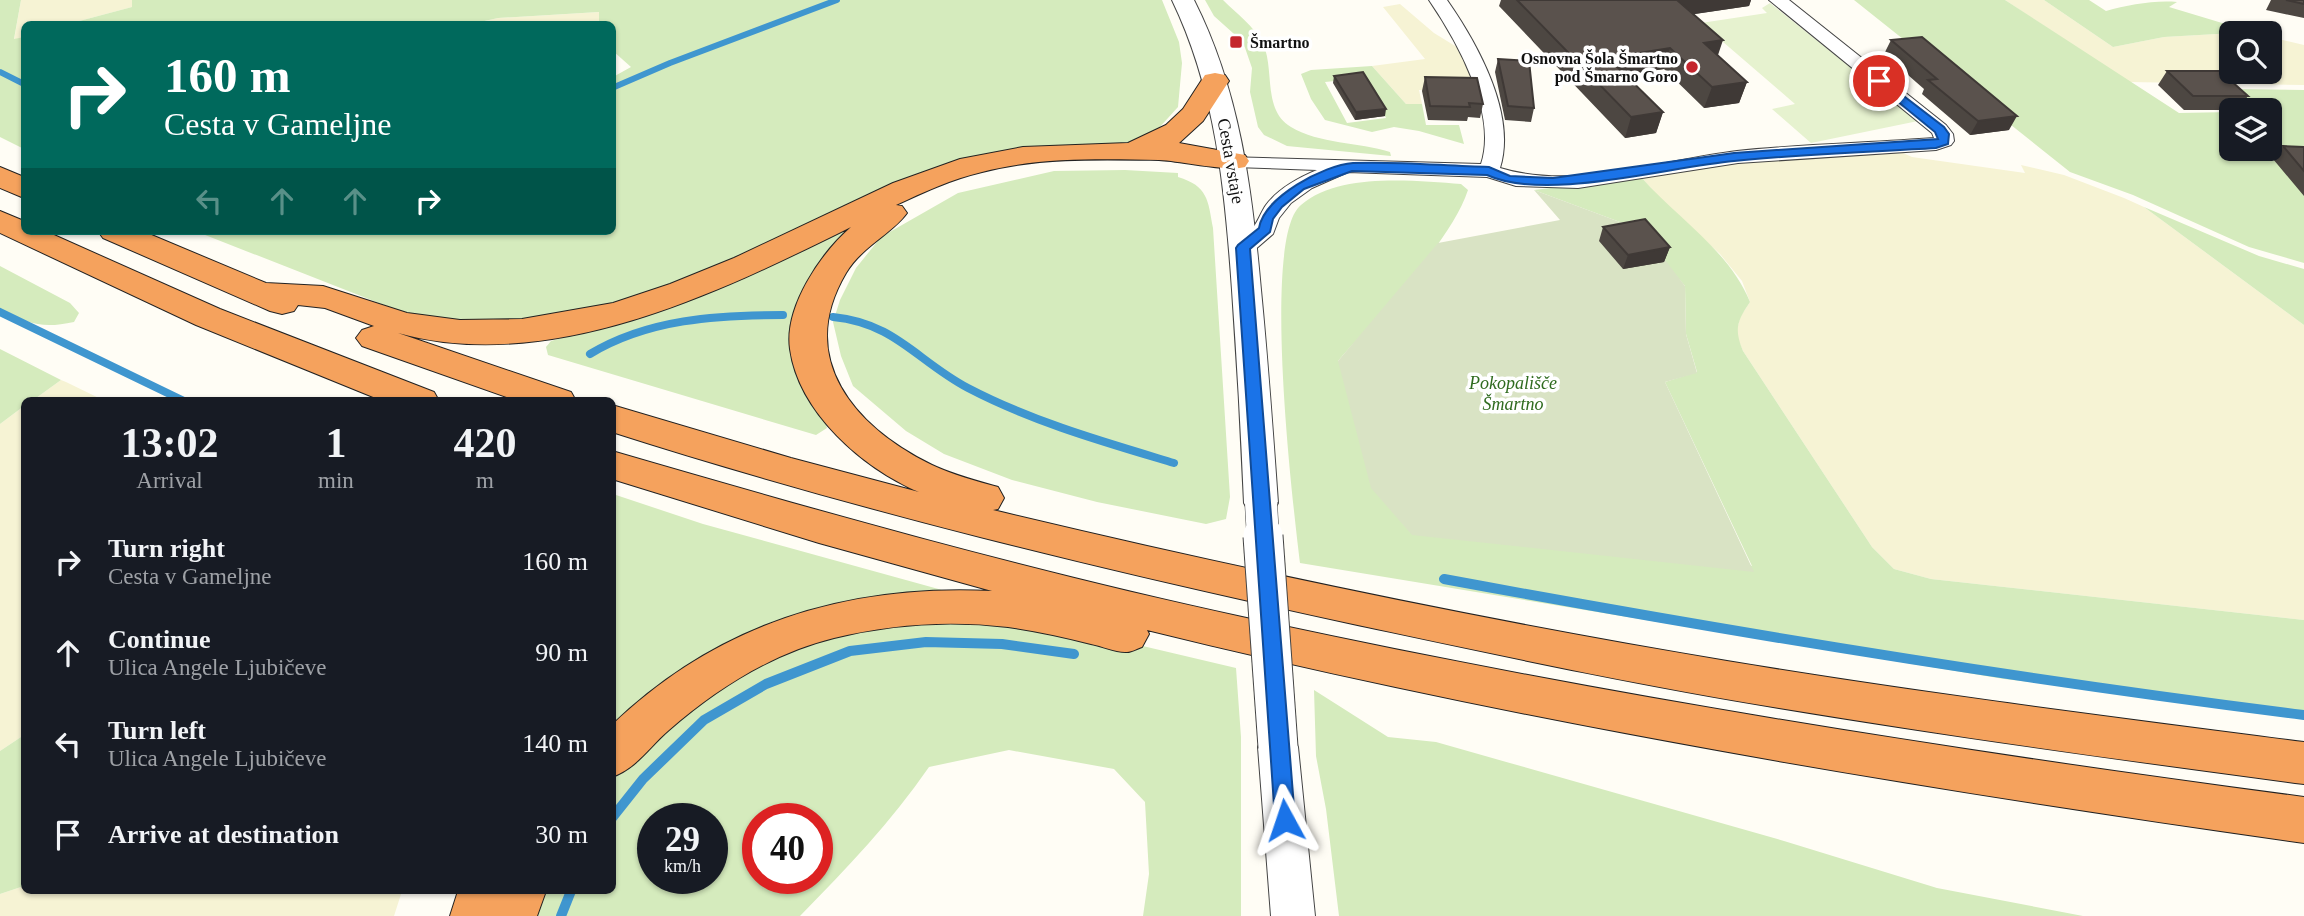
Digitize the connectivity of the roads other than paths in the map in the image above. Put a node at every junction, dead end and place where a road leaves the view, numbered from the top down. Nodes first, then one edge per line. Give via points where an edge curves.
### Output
1 (1183, 0) edge
2 (1438, 0) edge
3 (1778, 0) edge
4 (1215, 81) junction
5 (1123, 152) junction
6 (1234, 161) junction
7 (1351, 167) junction
8 (1489, 171) junction
9 (0, 176) edge
10 (21, 187) edge
11 (0, 221) edge
12 (21, 231) edge
13 (29, 235) edge
14 (123, 235) edge
15 (1243, 248) junction
16 (260, 294) junction
17 (316, 362) junction
18 (352, 397) edge
19 (410, 397) edge
20 (546, 397) edge
21 (616, 419) edge
22 (616, 466) edge
23 (1085, 548) junction
24 (1307, 650) junction
25 (616, 752) edge
26 (2304, 763) edge
27 (2304, 820) edge
28 (482, 894) edge
29 (520, 894) edge
30 (476, 916) edge
31 (511, 916) edge
32 (1293, 916) edge

1 - 4 street, Cesta vstaje via 1209,55
2 - 8 street via 1466,43 1480,76 1492,118 1493,164
3 - 8 street via 1939,129 1944,141 1734,157 1553,182 1508,180
4 - 5 highway via 1181,130 1153,145
4 - 6 street, Cesta vstaje
5 - 6 highway via 1195,152
5 - 16 highway via 1029,156 955,170 696,287 582,322 518,330 441,330 400,323 322,297
6 - 7 street
6 - 15 street, Cesta vstaje
6 - 23 highway via 1195,168 1039,165 959,181 917,198 862,233 821,288 810,321 808,348 832,402 857,429 916,474 1030,511
7 - 8 street
7 - 15 street via 1300,187 1278,205 1265,229
9 - 10 highway
11 - 12 highway
13 - 17 highway via 142,290
14 - 16 highway
15 - 32 street, Cesta vstaje, bridge
16 - 20 highway
17 - 18 highway
17 - 19 highway
21 - 23 highway via 914,505
22 - 24 highway via 924,557
23 - 26 highway via 1485,634 1779,689
24 - 25 highway via 1185,647 993,609 902,607 856,613 779,636 734,658 676,696
24 - 27 highway via 1789,744 2117,796
28 - 30 highway
29 - 31 highway

